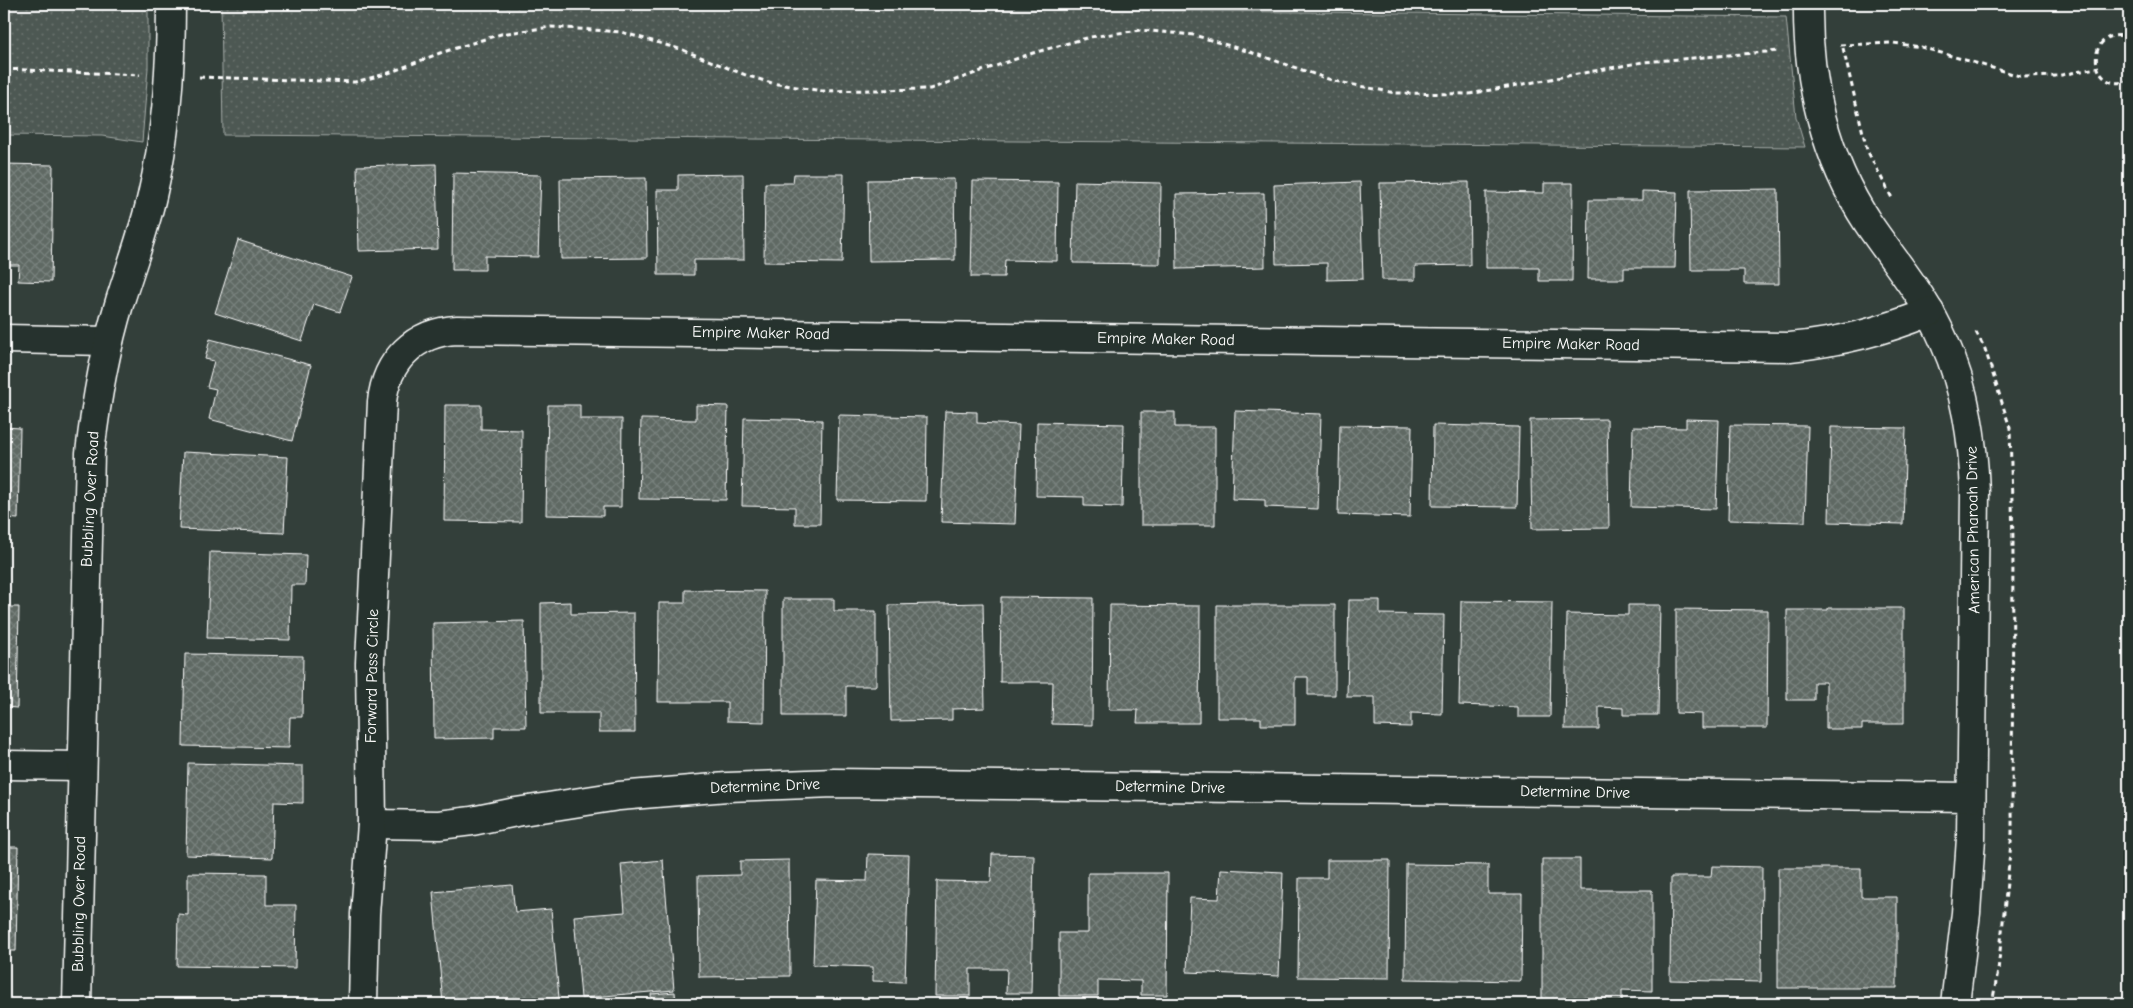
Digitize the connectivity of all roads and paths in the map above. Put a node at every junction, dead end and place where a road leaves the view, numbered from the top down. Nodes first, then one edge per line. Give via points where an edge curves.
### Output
1 (170, 4) edge
2 (1808, 4) edge
3 (2129, 37) edge
4 (1808, 48) junction
5 (2096, 68) junction
6 (4, 69) edge
7 (169, 76) junction
8 (2129, 80) edge
9 (1930, 312) junction
10 (4, 339) edge
11 (109, 341) junction
12 (403, 352) joint
13 (4, 765) edge
14 (82, 766) junction
15 (1971, 797) junction
16 (372, 824) junction
17 (77, 1004) edge
18 (364, 1004) edge
19 (1955, 1004) edge

1 - 7 street, Bubbling Over Road
2 - 4 street, American Pharoah Drive
3 - 5 path via 2108,37 2099,45 2095,56
4 - 5 path via 1893,43 1921,47 2023,77 2057,76
4 - 7 path via 1643,62 1469,94 1395,93 1334,81 1194,35 1140,30 1090,37 930,89 822,91 748,76 683,50 621,32 551,27 501,34 355,82
4 - 9 street, American Pharoah Drive via 1821,119 1838,167 1867,222
5 - 8 path via 2104,78 2113,82
6 - 7 path
7 - 11 street, Bubbling Over Road via 161,153 152,194
9 - 12 street, Empire Maker Road via 1851,339 1790,347 457,330 429,334
9 - 15 street, American Pharoah Drive via 1958,379 1967,410 1973,454
10 - 11 street
11 - 14 street, Bubbling Over Road via 90,453
12 - 16 street, Forward Pass Circle via 390,371 382,402 370,663
13 - 14 street
14 - 17 street, Bubbling Over Road
15 - 16 street, Determine Drive via 834,783 646,794 472,821 417,826
15 - 19 street, American Pharoah Drive via 1966,913
16 - 18 street, Forward Pass Circle via 365,914

